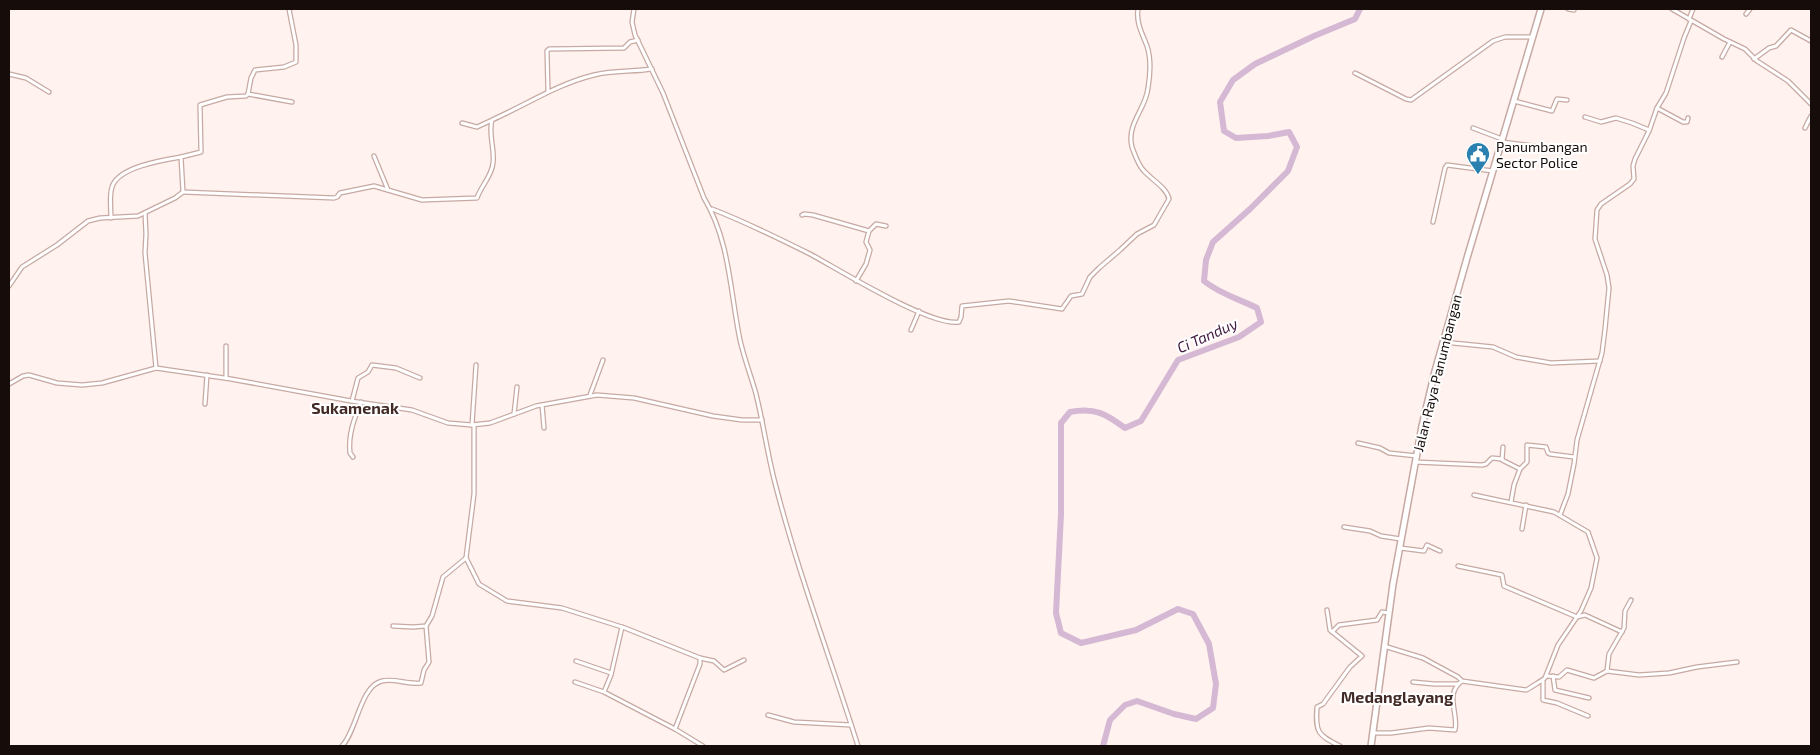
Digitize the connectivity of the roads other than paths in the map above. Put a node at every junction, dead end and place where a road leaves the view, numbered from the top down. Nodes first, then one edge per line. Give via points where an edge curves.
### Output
1 (289, 9) edge
2 (634, 9) edge
3 (1138, 9) edge
4 (1541, 9) edge
5 (1568, 9) edge
6 (1672, 9) edge
7 (1693, 9) edge
8 (1750, 9) edge
9 (1574, 10) dead end
10 (1746, 14) dead end
11 (1690, 20) junction
12 (1532, 37) junction
13 (638, 40) junction
14 (1811, 40) edge
15 (1730, 42) junction
16 (1722, 57) dead end
17 (1754, 59) junction
18 (652, 69) junction
19 (1355, 73) dead end
20 (9, 74) edge
21 (548, 91) junction
22 (49, 92) dead end
23 (248, 94) junction
24 (1567, 100) dead end
25 (1514, 101) junction
26 (292, 102) dead end
27 (1811, 104) edge
28 (1657, 108) junction
29 (1811, 116) edge
30 (1585, 117) dead end
31 (1688, 118) dead end
32 (491, 121) junction
33 (462, 123) dead end
34 (1473, 128) dead end
35 (1805, 128) dead end
36 (1649, 130) junction
37 (1502, 140) junction
38 (1551, 148) dead end
39 (181, 156) junction
40 (374, 156) dead end
41 (1493, 171) junction
42 (388, 190) junction
43 (183, 192) junction
44 (712, 209) junction
45 (145, 213) junction
46 (802, 215) dead end
47 (111, 218) junction
48 (1432, 222) dead end
49 (886, 226) dead end
50 (869, 231) junction
51 (11, 279) edge
52 (856, 281) junction
53 (9, 286) edge
54 (919, 311) junction
55 (911, 330) dead end
56 (1443, 342) junction
57 (226, 346) dead end
58 (604, 360) dead end
59 (1600, 361) junction
60 (476, 366) dead end
61 (156, 368) junction
62 (207, 375) junction
63 (226, 378) junction
64 (420, 378) dead end
65 (9, 384) edge
66 (517, 387) dead end
67 (590, 395) junction
68 (352, 401) junction
69 (361, 402) junction
70 (205, 404) dead end
71 (542, 404) junction
72 (514, 415) junction
73 (762, 420) junction
74 (473, 425) junction
75 (544, 428) dead end
76 (1358, 443) dead end
77 (1503, 447) dead end
78 (354, 457) dead end
79 (1574, 457) junction
80 (1416, 459) junction
81 (1502, 459) junction
82 (1520, 469) junction
83 (1474, 495) dead end
84 (1512, 502) junction
85 (1526, 505) junction
86 (1560, 515) junction
87 (1344, 527) dead end
88 (1522, 529) dead end
89 (1402, 540) junction
90 (1400, 548) junction
91 (1440, 551) dead end
92 (466, 558) junction
93 (1458, 566) dead end
94 (1631, 600) dead end
95 (1327, 610) dead end
96 (1389, 613) junction
97 (1578, 617) junction
98 (393, 626) dead end
99 (426, 626) junction
100 (622, 627) junction
101 (1332, 632) junction
102 (1622, 632) junction
103 (1384, 646) junction
104 (700, 658) junction
105 (744, 660) dead end
106 (576, 661) dead end
107 (1737, 662) dead end
108 (1607, 671) junction
109 (611, 673) junction
110 (1546, 676) junction
111 (1553, 676) junction
112 (1462, 681) junction
113 (1543, 681) junction
114 (576, 682) dead end
115 (1413, 682) dead end
116 (1458, 684) junction
117 (604, 692) junction
118 (1589, 698) dead end
119 (768, 715) dead end
120 (1588, 716) dead end
121 (851, 725) junction
122 (675, 729) junction
123 (1373, 733) junction
124 (342, 746) edge
125 (703, 746) edge
126 (858, 746) edge
127 (1340, 746) edge
128 (1371, 746) edge

1 - 23 street via 296,61 284,67 255,70
2 - 13 street via 632,26
3 - 54 street via 1138,24 1149,57 1148,89 1130,137 1143,170 1168,194 1168,203 1158,221 1137,234 1090,276 1082,294 1071,296 1062,309 1010,301 962,305 961,319 957,322
4 - 12 main road, Jalan Raya Panumbangan
5 - 9 street
6 - 11 street
7 - 11 street
8 - 10 street
11 - 15 street
11 - 28 street via 1670,83
12 - 19 street via 1505,37 1493,41 1411,100
12 - 25 main road, Jalan Raya Panumbangan
13 - 18 street
13 - 21 street via 624,48 549,49
14 - 17 street via 1791,30 1776,46
15 - 16 street
15 - 17 street via 1745,49
17 - 27 street via 1788,81
18 - 21 street via 604,72
18 - 44 street via 704,198
20 - 22 street via 26,78
21 - 32 street
23 - 26 street
23 - 39 street via 200,105 200,153
24 - 25 street via 1557,99 1552,111
25 - 37 main road, Jalan Raya Panumbangan
28 - 31 street via 1683,122
28 - 36 street
29 - 35 street
30 - 36 street via 1601,122 1616,118
32 - 33 street via 477,127
32 - 42 street via 494,162 477,198 422,200
34 - 37 street
36 - 59 street via 1632,166 1634,179 1597,210 1595,239 1609,288
37 - 38 street
37 - 41 main road, Jalan Raya Panumbangan
39 - 43 street
39 - 47 street via 138,167 119,177 112,188
40 - 42 street
41 - 48 street via 1447,165
41 - 56 main road, Jalan Raya Panumbangan
42 - 43 street via 374,186 340,193 334,198
43 - 45 street
44 - 52 street via 786,242
44 - 73 street via 728,263 740,340
45 - 47 street
45 - 61 street via 144,253
46 - 50 street
47 - 51 street via 97,218 84,223 57,245 24,265
49 - 50 street via 876,224
50 - 52 street via 866,264
51 - 53 street
52 - 54 street
54 - 55 street
56 - 59 street via 1493,347 1516,357 1550,363
56 - 80 main road, Jalan Raya Panumbangan
57 - 63 street
58 - 67 street
59 - 79 street
60 - 74 street
61 - 62 street
61 - 65 street via 102,383 57,383 29,375
62 - 63 street
62 - 70 street
63 - 68 street
64 - 68 street via 396,368 372,365 358,378
66 - 72 street
67 - 71 street
67 - 73 street via 634,398 713,416
68 - 69 street
69 - 74 street via 420,412 445,422
69 - 78 street via 351,434 350,453
71 - 72 street
71 - 75 street
72 - 74 street
73 - 121 street via 795,556
74 - 92 street via 474,494
76 - 80 street
77 - 81 street
79 - 82 street via 1550,454 1545,447 1527,445 1527,462
79 - 86 street via 1567,497
80 - 81 street via 1484,465 1492,458
80 - 89 main road, Jalan Raya Panumbangan
81 - 82 street
82 - 84 street
83 - 84 street
84 - 85 street
85 - 86 street
85 - 88 street
86 - 97 street via 1588,532 1597,558 1591,588
87 - 89 street
89 - 90 main road, Jalan Raya Panumbangan
90 - 91 street via 1424,551 1427,545
90 - 96 main road, Jalan Raya Panumbangan
92 - 99 street via 442,578 432,616
92 - 100 street via 479,584 507,601 562,608
93 - 97 street via 1502,575 1504,586
94 - 102 street via 1625,611
95 - 101 street via 1328,626
96 - 101 street via 1382,612 1377,620 1339,624
96 - 103 main road, Jalan Raya Panumbangan
97 - 102 street via 1584,615
97 - 110 street via 1558,645
98 - 99 street
99 - 124 street via 430,660 421,682 390,680 372,686 349,739
100 - 104 street
100 - 109 street
101 - 127 street via 1362,656 1323,704 1317,707 1318,730 1324,739
102 - 108 street via 1609,654
103 - 112 street via 1423,658
103 - 123 main road, Jalan Raya Panumbangan
104 - 105 street via 712,661 724,670
104 - 122 street
106 - 109 street
107 - 108 street via 1669,673 1639,675
108 - 111 street via 1594,678 1566,670 1560,676
109 - 117 street
110 - 111 street
110 - 113 street
111 - 118 street via 1555,690
112 - 113 street via 1526,690
112 - 116 street
113 - 120 street via 1543,700 1559,703
114 - 117 street
115 - 116 street
116 - 123 street via 1453,694 1456,730 1430,728
117 - 122 street
119 - 121 street via 794,722
121 - 126 street
122 - 125 street
123 - 128 main road, Jalan Raya Panumbangan

